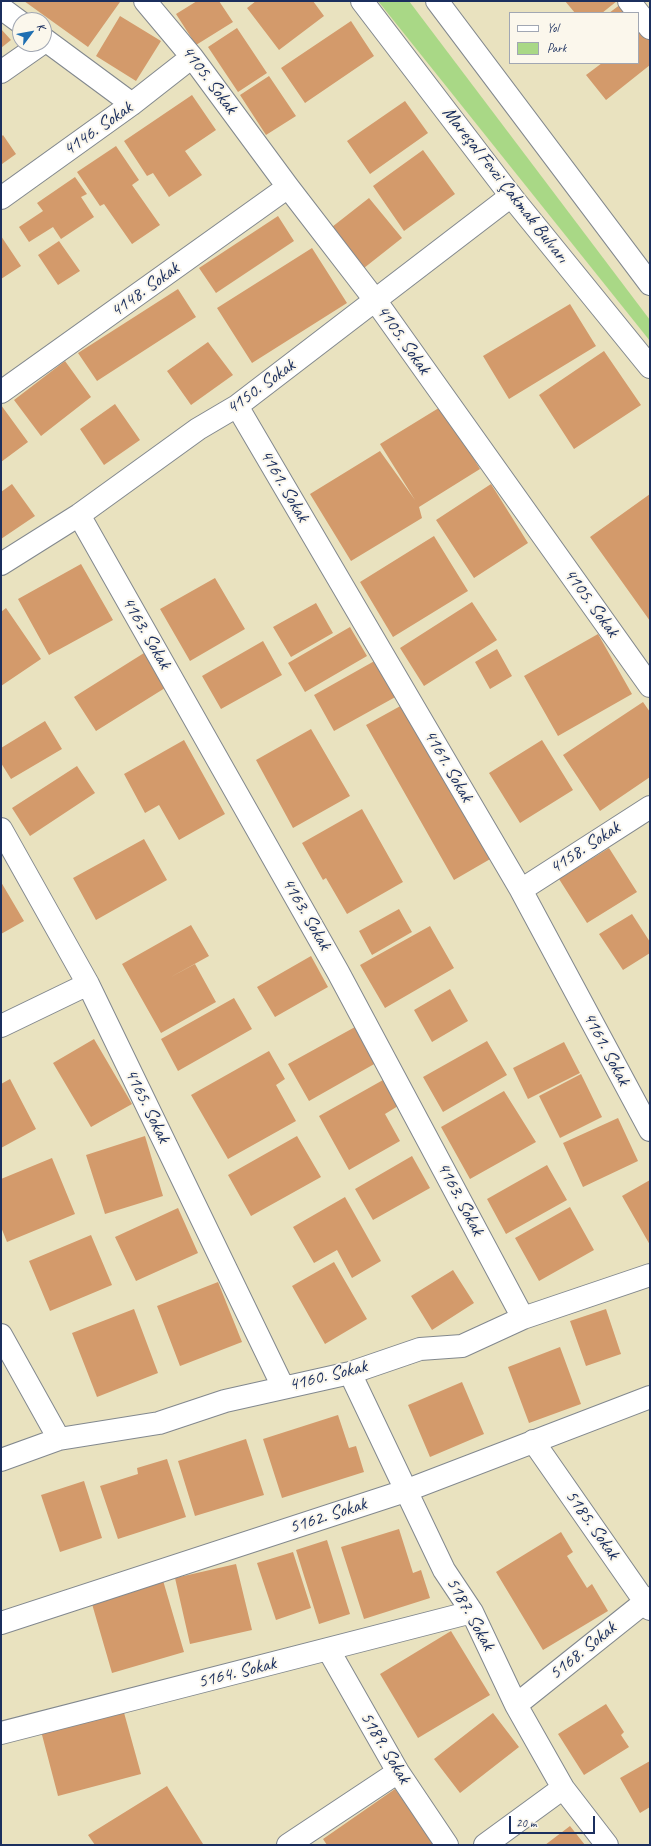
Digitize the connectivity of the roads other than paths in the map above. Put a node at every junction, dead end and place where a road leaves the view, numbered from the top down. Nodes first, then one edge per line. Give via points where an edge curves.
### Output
1 (145, 1) edge
2 (362, 1) edge
3 (438, 1) edge
4 (629, 1) edge
5 (1, 8) edge
6 (638, 12) edge
7 (639, 14) edge
8 (12, 16) edge
9 (650, 28) edge
10 (52, 48) edge
11 (30, 52) edge
12 (192, 57) junction
13 (1, 72) edge
14 (132, 104) junction
15 (288, 187) junction
16 (2, 196) edge
17 (511, 196) junction
18 (650, 284) edge
19 (375, 300) junction
20 (650, 367) edge
21 (1, 392) edge
22 (237, 406) junction
23 (79, 516) junction
24 (1, 564) edge
25 (650, 686) edge
26 (650, 807) edge
27 (1, 829) edge
28 (521, 890) junction
29 (88, 984) junction
30 (1, 1026) edge
31 (650, 1130) edge
32 (650, 1275) edge
33 (523, 1318) junction
34 (1, 1335) edge
35 (350, 1373) junction
36 (283, 1387) junction
37 (650, 1397) edge
38 (59, 1439) junction
39 (533, 1441) junction
40 (1, 1460) edge
41 (405, 1491) junction
42 (648, 1603) edge
43 (472, 1612) junction
44 (1, 1623) edge
45 (328, 1649) junction
46 (516, 1705) junction
47 (1, 1732) edge
48 (398, 1772) junction
49 (563, 1788) junction
50 (288, 1845) edge
51 (447, 1845) edge
52 (485, 1845) edge
53 (607, 1845) edge

1 - 12 main road, 4105. Sokak
2 - 17 main road, Mareşal Fevzi Çakmak Bulvarı
3 - 18 main road
4 - 6 main road
5 - 8 main road
7 - 9 main road
10 - 14 main road
11 - 13 main road
12 - 14 main road, 4146. Sokak
12 - 15 main road, 4105. Sokak
14 - 16 main road, 4146. Sokak
15 - 19 main road, 4105. Sokak
15 - 21 main road, 4148. Sokak
17 - 19 main road, 4150. Sokak
17 - 20 main road, Mareşal Fevzi Çakmak Bulvarı
19 - 22 main road, 4150. Sokak
19 - 25 main road, 4105. Sokak
22 - 23 main road, 4150. Sokak via 198,429
22 - 28 main road, 4161. Sokak
23 - 24 main road, 4150. Sokak
23 - 33 main road, 4163. Sokak via 338,972
26 - 28 main road, 4158. Sokak
27 - 29 main road, 4165. Sokak
28 - 31 main road, 4161. Sokak
29 - 30 main road
29 - 36 main road, 4165. Sokak
32 - 33 main road, 4160. Sokak
33 - 35 main road, 4160. Sokak via 462,1346 420,1349
34 - 38 main road
35 - 36 main road, 4160. Sokak
35 - 41 main road, 5187. Sokak
36 - 38 main road, 4160. Sokak via 225,1401 159,1423
37 - 39 main road, 5162. Sokak
38 - 40 main road, 4160. Sokak
39 - 41 main road, 5162. Sokak
39 - 42 main road, 5185. Sokak
41 - 43 main road, 5187. Sokak via 444,1570
41 - 44 main road, 5162. Sokak
42 - 46 main road, 5168. Sokak
43 - 45 main road, 5164. Sokak
43 - 46 main road, 5187. Sokak
45 - 47 main road, 5164. Sokak
45 - 48 main road, 5189. Sokak
46 - 49 main road, 5187. Sokak
48 - 50 main road
48 - 51 main road, 5189. Sokak
49 - 52 main road
49 - 53 main road, 5187. Sokak

